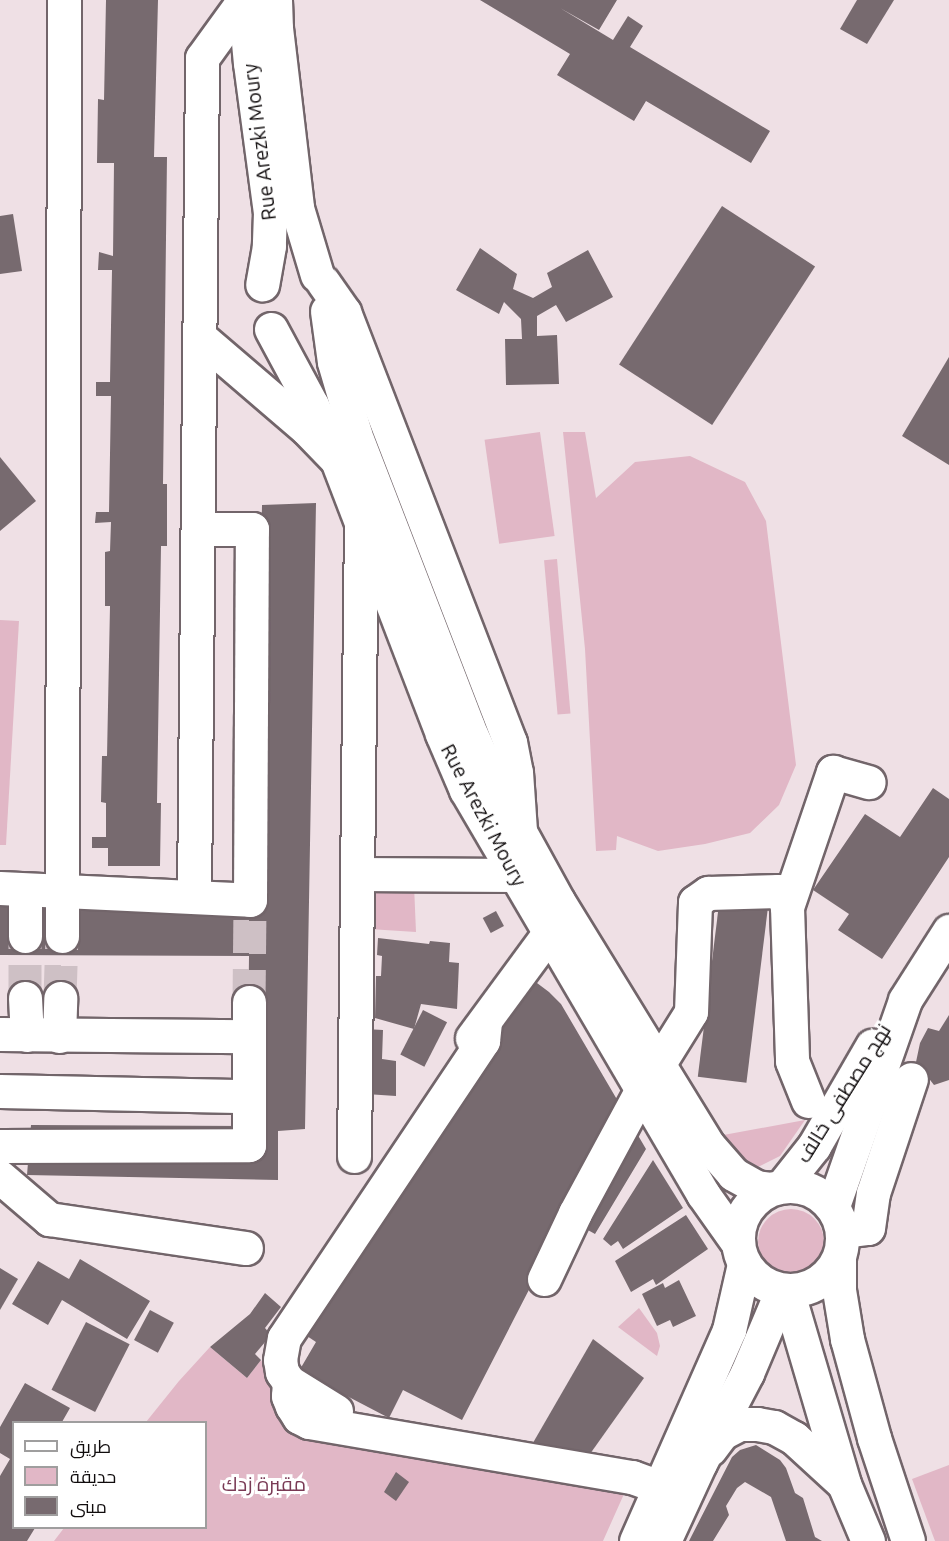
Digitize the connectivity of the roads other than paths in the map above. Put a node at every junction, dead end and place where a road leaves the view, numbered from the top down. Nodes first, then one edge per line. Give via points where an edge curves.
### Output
1 (64, 0) edge
2 (244, 0) edge
3 (275, 0) edge
4 (262, 284) junction
5 (322, 289) junction
6 (271, 329) junction
7 (201, 338) junction
8 (337, 460) junction
9 (361, 524) junction
10 (198, 529) junction
11 (869, 782) dead end
12 (357, 874) junction
13 (514, 874) junction
14 (13, 889) edge
15 (61, 891) junction
16 (194, 897) junction
17 (788, 907) junction
18 (949, 931) edge
19 (549, 933) junction
20 (25, 936) tunnel mouth
21 (62, 936) tunnel mouth
22 (25, 998) tunnel mouth
23 (60, 999) tunnel mouth
24 (904, 1000) junction
25 (249, 1002) tunnel mouth
26 (485, 1021) junction
27 (13, 1035) edge
28 (59, 1036) junction
29 (248, 1036) junction
30 (650, 1078) junction
31 (910, 1079) dead end
32 (440, 1081) dead end
33 (0, 1091) edge
34 (248, 1096) junction
35 (808, 1101) dead end
36 (0, 1146) edge
37 (354, 1156) dead end
38 (0, 1177) edge
39 (776, 1187) junction
40 (838, 1232) junction
41 (246, 1248) dead end
42 (741, 1253) junction
43 (544, 1280) dead end
44 (784, 1290) junction
45 (289, 1382) junction
46 (336, 1411) dead end
47 (700, 1463) junction
48 (844, 1484) junction
49 (660, 1487) junction
50 (636, 1541) edge
51 (664, 1541) edge
52 (868, 1541) edge
53 (908, 1541) edge

1 - 15 main road
2 - 4 main road, Rue Arezki Moury via 270,212
2 - 7 main road via 202,58
3 - 5 main road, Rue Arezki Moury via 297,208
4 - 5 main road via 268,276 287,267 308,269
4 - 6 main road via 257,303
5 - 6 main road via 314,330 304,335 281,335
5 - 30 main road, Rue Arezki Moury via 334,362 361,451 467,725 492,781
6 - 8 main road, Rue Arezki Moury
7 - 8 main road via 307,429
7 - 10 main road
8 - 9 main road, Rue Arezki Moury
9 - 12 main road
9 - 13 main road, Rue Arezki Moury via 454,763
10 - 16 main road
10 - 16 main road via 252,529 250,900
11 - 17 main road via 833,772
12 - 13 main road
12 - 37 main road
13 - 19 main road, Rue Arezki Moury
14 - 15 main road
14 - 20 main road
15 - 16 main road
15 - 21 main road
17 - 30 main road via 778,891 771,890 708,893 695,902 692,1012
17 - 35 main road via 792,1061
18 - 24 main road
19 - 26 main road
19 - 30 main road, Rue Arezki Moury
22 - 27 main road
23 - 28 main road
24 - 39 main road, نهج مصطفى خالف via 875,1041 814,1146
24 - 40 main road
25 - 29 main road
26 - 32 main road
26 - 45 main road via 483,1041 284,1338 280,1360
27 - 28 main road
28 - 29 main road
29 - 34 main road
30 - 39 main road, Rue Arezki Moury via 723,1165 745,1182
30 - 42 main road, Rue Arezki Moury via 703,1194
30 - 43 main road via 575,1213
31 - 40 main road via 873,1193 868,1228
33 - 34 main road
34 - 36 main road via 249,1145
38 - 41 main road via 49,1219
39 - 40 main road via 811,1189
39 - 42 main road via 756,1198 745,1210 739,1226
40 - 44 main road via 823,1278 800,1289
40 - 53 main road via 839,1290 847,1339
42 - 44 main road via 754,1276
42 - 49 main road via 729,1330
44 - 47 main road
44 - 48 main road
45 - 46 main road
45 - 49 main road via 292,1406 299,1417 309,1422 626,1476
47 - 48 main road via 722,1433 740,1424 758,1424 774,1427 794,1438
47 - 51 main road
48 - 52 main road
49 - 50 main road

